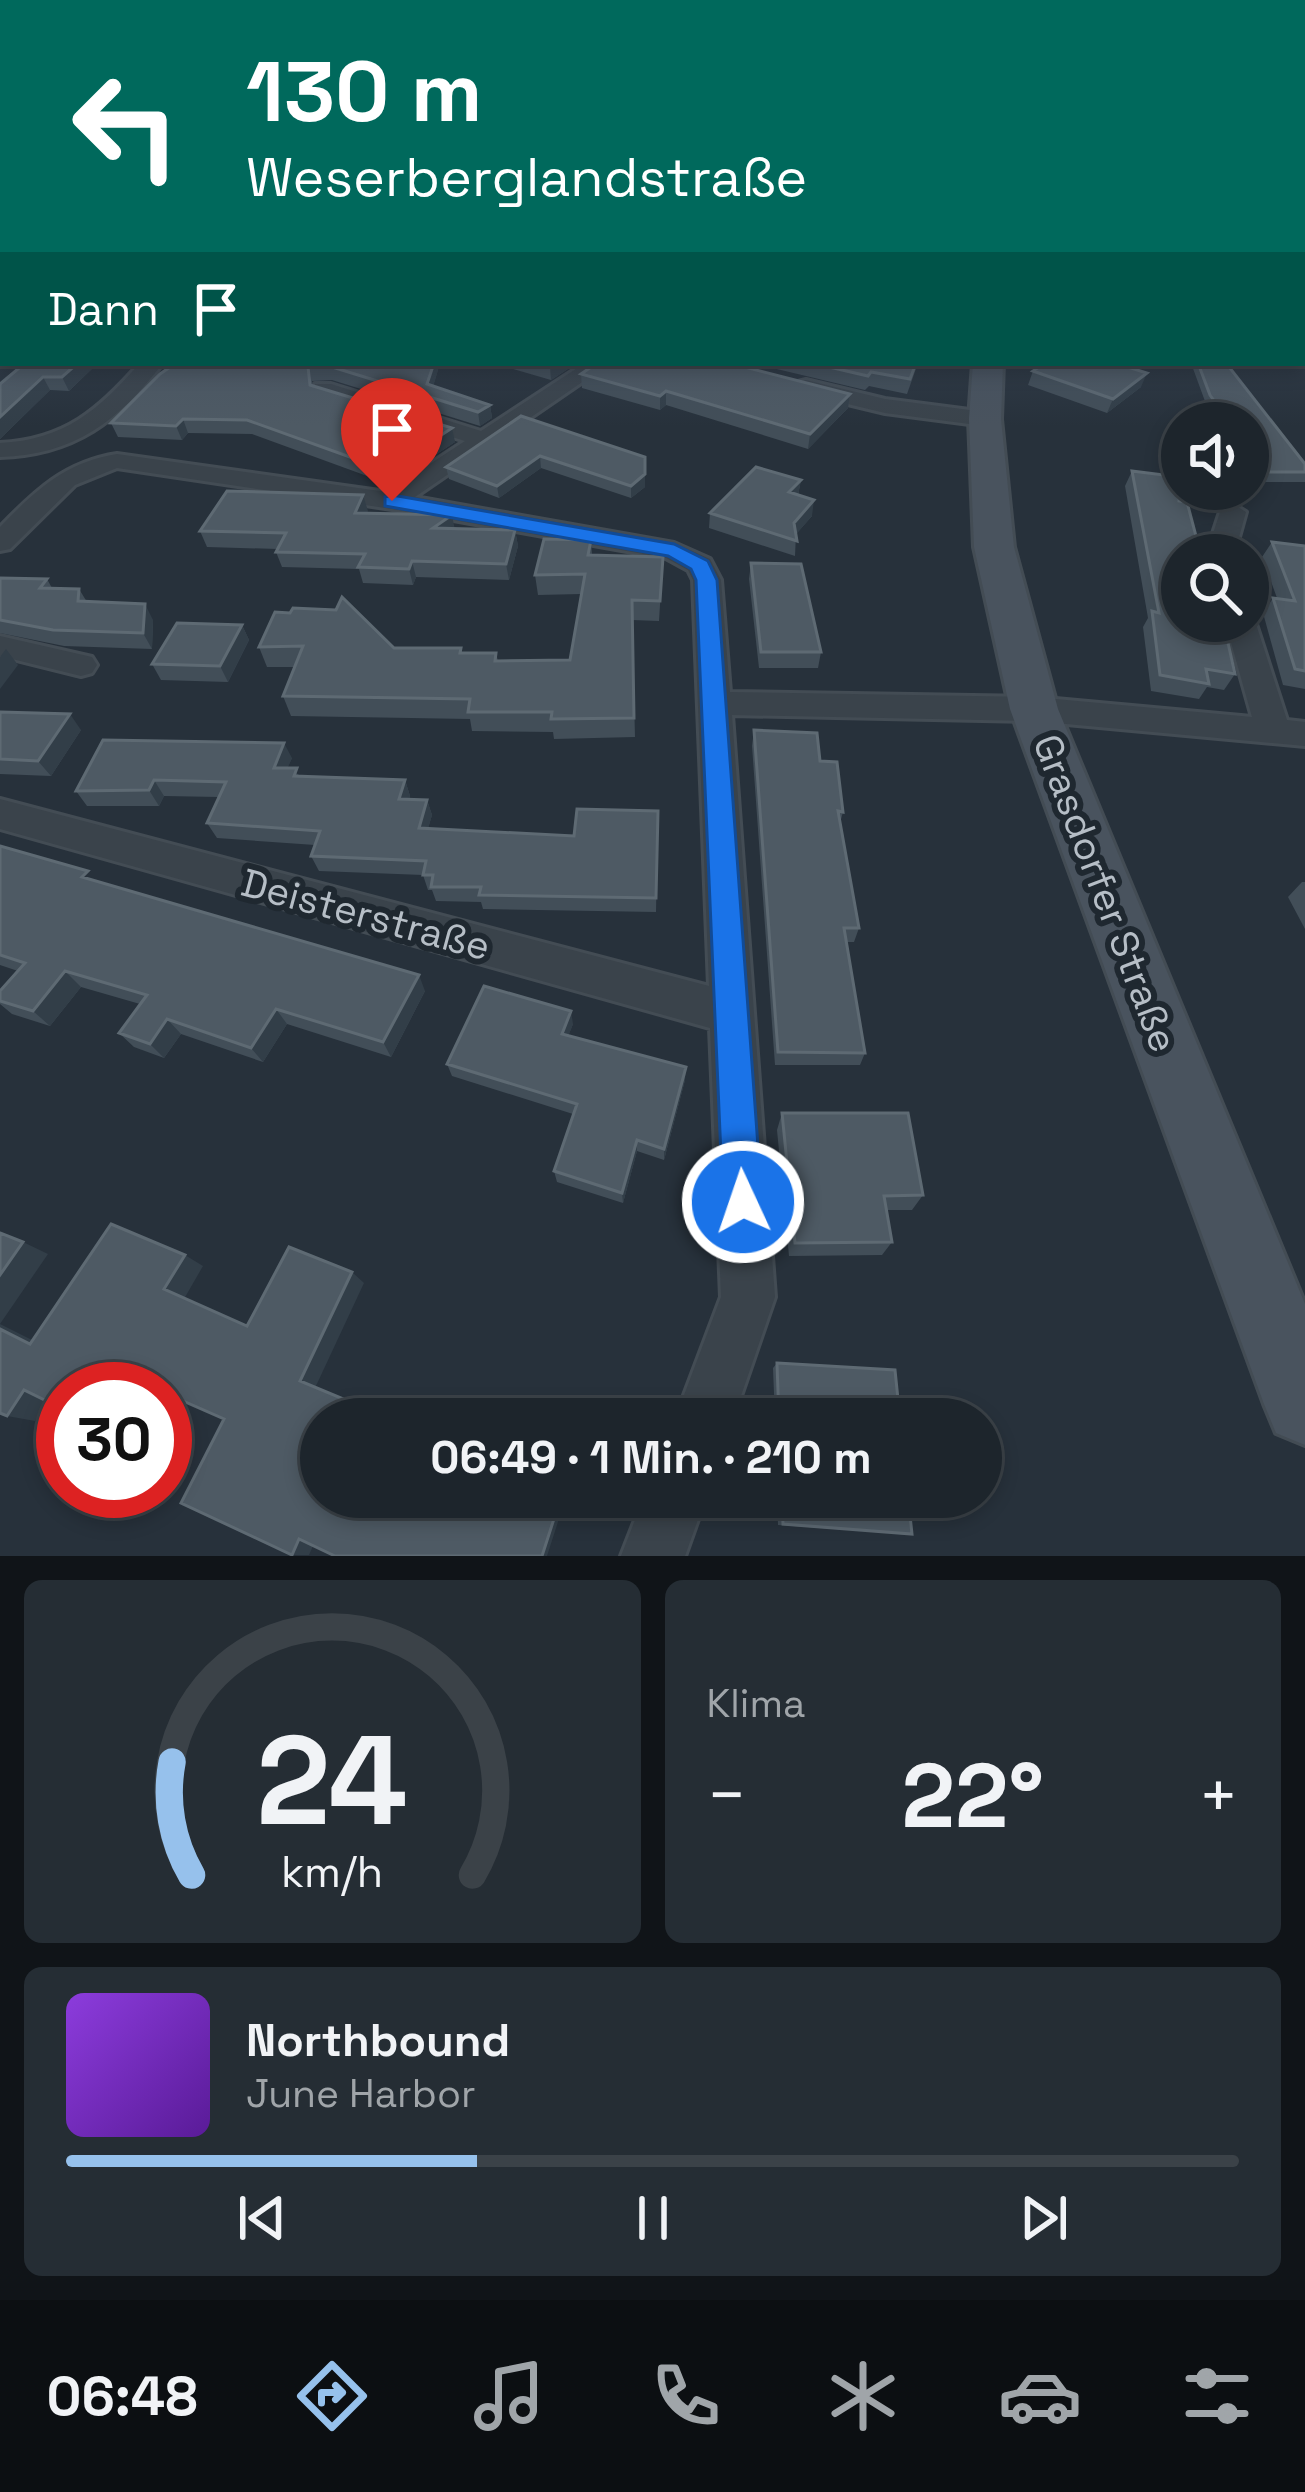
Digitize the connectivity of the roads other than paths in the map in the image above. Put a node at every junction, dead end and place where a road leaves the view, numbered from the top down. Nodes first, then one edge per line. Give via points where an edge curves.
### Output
1 (149, 366) edge
2 (595, 366) edge
3 (988, 366) edge
4 (772, 379) edge
5 (323, 389) edge
6 (985, 419) junction
7 (486, 440) junction
8 (0, 450) edge
9 (392, 501) junction
10 (1233, 512) dead end
11 (1226, 534) edge
12 (0, 543) edge
13 (1249, 642) edge
14 (0, 646) edge
15 (81, 664) dead end
16 (715, 703) junction
17 (1034, 709) junction
18 (1290, 734) edge
19 (0, 814) edge
20 (732, 1013) junction
21 (712, 1398) edge
22 (1305, 1404) edge
23 (667, 1518) edge
24 (653, 1556) edge

1 - 8 street via 79,436
2 - 7 street
3 - 6 street, Grasdorfer Straße
4 - 6 street
5 - 7 street
6 - 17 street, Grasdorfer Straße via 994,548
7 - 9 street
9 - 12 street via 107,462 58,485
9 - 16 street via 674,550 700,565
10 - 11 street
13 - 18 street
14 - 15 street
16 - 17 street
16 - 20 street
17 - 18 street
17 - 22 street, Grasdorfer Straße
19 - 20 street, Deisterstraße
20 - 21 street via 748,1297
23 - 24 street

